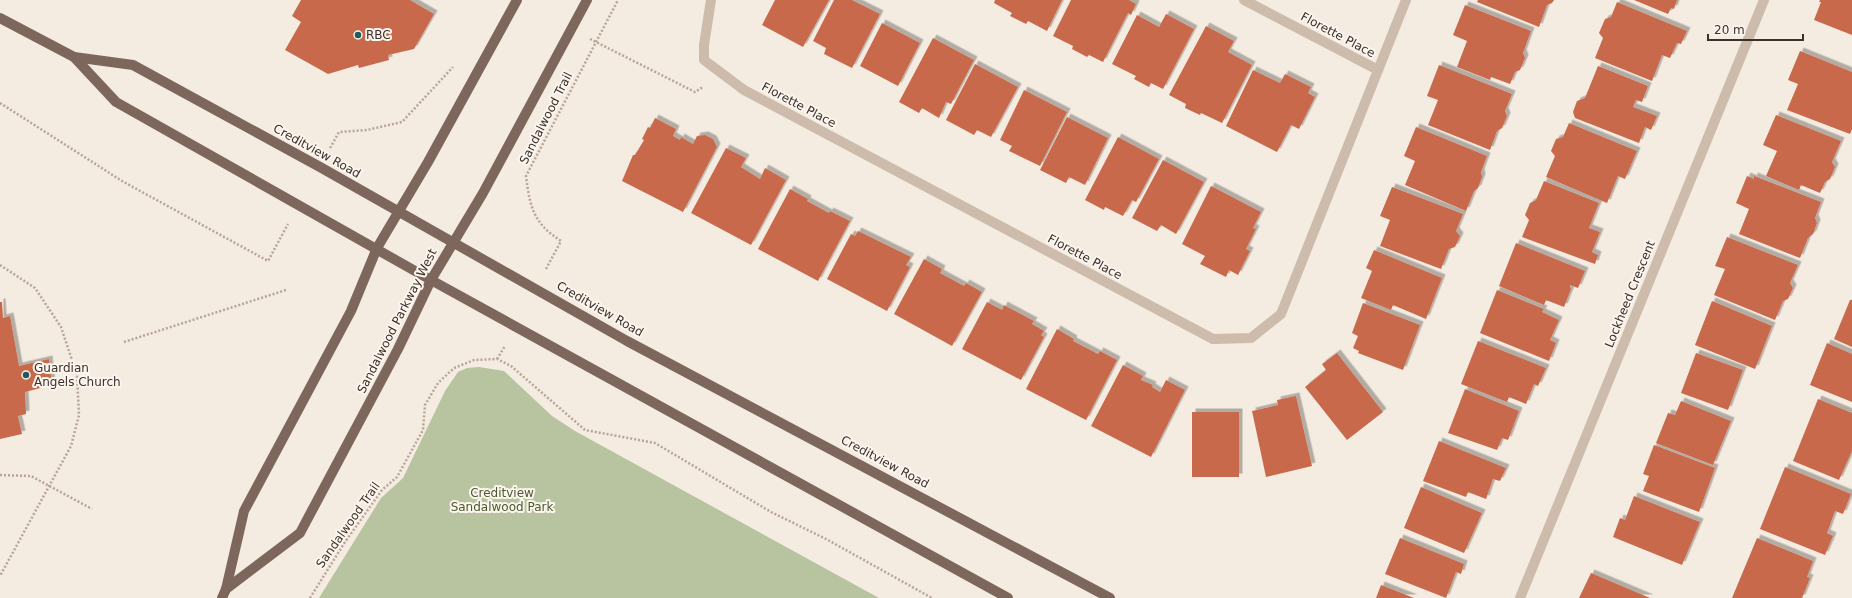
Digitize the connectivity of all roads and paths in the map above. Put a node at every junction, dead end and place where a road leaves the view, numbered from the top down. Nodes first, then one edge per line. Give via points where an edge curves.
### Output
1 (517, 0) edge
2 (587, 0) edge
3 (618, 0) edge
4 (711, 0) edge
5 (1244, 0) edge
6 (1406, 0) edge
7 (1764, 0) edge
8 (0, 18) edge
9 (572, 29) junction
10 (595, 42) junction
11 (74, 57) junction
12 (458, 62) dead end
13 (1378, 70) junction
14 (725, 75) junction
15 (0, 103) edge
16 (339, 132) dead end
17 (399, 212) junction
18 (561, 241) dead end
19 (453, 242) junction
20 (377, 248) junction
21 (268, 261) dead end
22 (0, 265) edge
23 (431, 280) junction
24 (286, 290) dead end
25 (124, 342) dead end
26 (0, 475) edge
27 (50, 486) junction
28 (92, 509) dead end
29 (0, 576) edge
30 (226, 588) junction
31 (222, 598) edge
32 (310, 598) edge
33 (932, 598) edge
34 (1008, 598) edge
35 (1110, 598) edge
36 (1520, 598) edge

1 - 17 main road
2 - 9 main road, Sandalwood Parkway West
3 - 10 path, Sandalwood Trail
4 - 14 street, Florette Place via 704,60
5 - 13 street, Florette Place
6 - 13 street, Florette Place
7 - 36 street, Lockheed Crescent
8 - 11 main road, Creditview Road
9 - 10 path
9 - 19 main road, Sandalwood Parkway West via 483,193
10 - 14 path via 695,92
10 - 18 path, Sandalwood Trail via 526,176 529,202 537,220 548,233
11 - 17 main road, Creditview Road via 133,65
11 - 20 main road, Creditview Road via 116,102
12 - 16 path via 402,122 367,130
13 - 14 street, Florette Place via 1282,314 1251,338 1213,339 751,94
15 - 21 path via 122,180
17 - 19 main road, Creditview Road
17 - 20 main road
19 - 23 main road, Sandalwood Parkway West
19 - 35 main road, Creditview Road via 627,341
20 - 23 main road, Creditview Road
20 - 30 main road via 350,311 244,511
22 - 27 path via 35,288 61,327 77,375 79,415 71,446
23 - 30 main road, Sandalwood Parkway West via 398,349 300,533
23 - 34 main road, Creditview Road
24 - 25 path
26 - 27 path via 31,476
27 - 28 path
27 - 29 path
30 - 31 main road
32 - 33 path, Sandalwood Trail via 372,503 397,477 423,430 425,405 438,382 460,365 474,360 497,359 511,366 585,430 655,444 771,512 826,539

